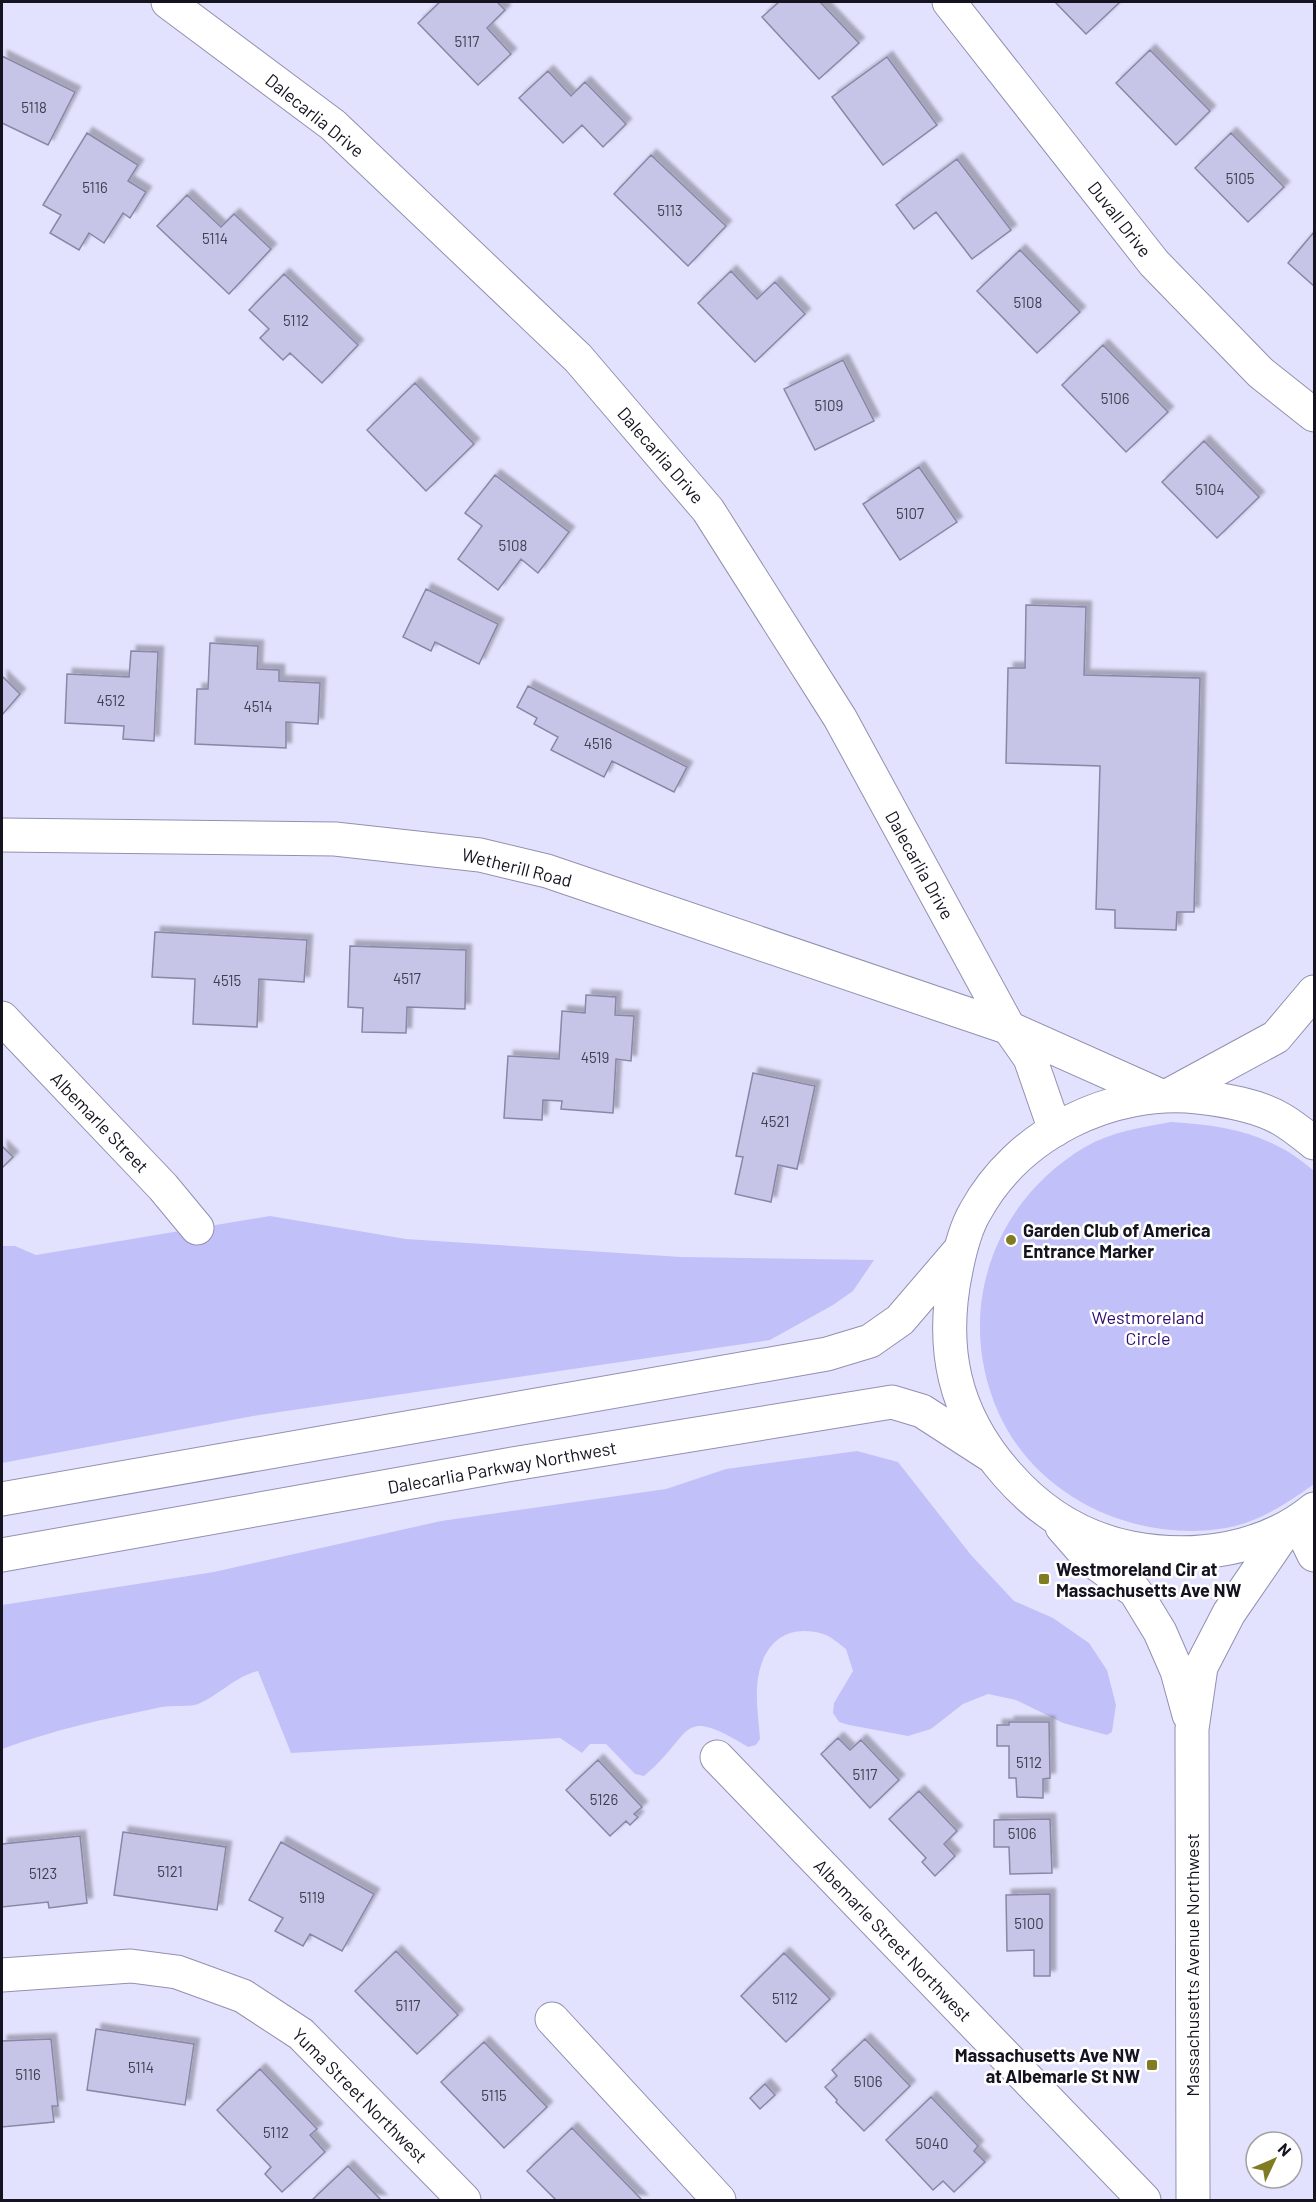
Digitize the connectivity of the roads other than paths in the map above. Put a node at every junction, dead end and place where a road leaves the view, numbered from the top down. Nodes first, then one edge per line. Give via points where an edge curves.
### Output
1 (168, 2) edge
2 (950, 2) edge
3 (1314, 415) edge
4 (2, 835) edge
5 (1314, 992) edge
6 (2, 1018) edge
7 (1009, 1028) junction
8 (1165, 1094) junction
9 (1054, 1130) junction
10 (1314, 1143) edge
11 (196, 1228) dead end
12 (961, 1249) junction
13 (990, 1455) junction
14 (2, 1499) edge
15 (1052, 1516) junction
16 (1300, 1519) edge
17 (2, 1555) edge
18 (1314, 1555) edge
19 (1192, 1729) junction
20 (717, 1757) dead end
21 (2, 1976) edge
22 (552, 2019) dead end
23 (464, 2200) edge
24 (719, 2200) edge
25 (1144, 2200) edge
26 (1193, 2200) edge

1 - 7 street, Dalecarlia Drive via 333,125 578,358 708,510 840,718
2 - 3 street, Duvall Drive via 1154,263 1262,372
4 - 7 street, Wetherill Road via 335,839 480,855 547,871
5 - 8 street via 1276,1037
6 - 11 street, Albemarle Street via 163,1187
7 - 8 street
7 - 9 street, Dalecarlia Drive via 1030,1058
8 - 9 street via 1103,1106
8 - 10 street via 1227,1100 1280,1118
9 - 12 street via 1026,1152 987,1193 974,1213
12 - 13 street via 949,1305 952,1363 962,1402
12 - 14 street via 900,1320 870,1341 827,1354
13 - 15 street via 1026,1496
13 - 17 street, Dalecarlia Parkway Northwest via 922,1411 892,1402 507,1465
15 - 16 street via 1117,1545 1188,1554 1230,1548
15 - 19 street, Massachusetts Avenue Northwest via 1090,1559 1135,1591 1160,1632 1177,1671
16 - 18 street
16 - 19 street, Massachusetts Avenue Northwest via 1229,1613 1201,1667
19 - 26 street, Massachusetts Avenue Northwest
20 - 25 street, Albemarle Street Northwest
21 - 23 street, Yuma Street Northwest via 131,1966 188,1976 243,1996 301,2034
22 - 24 street

